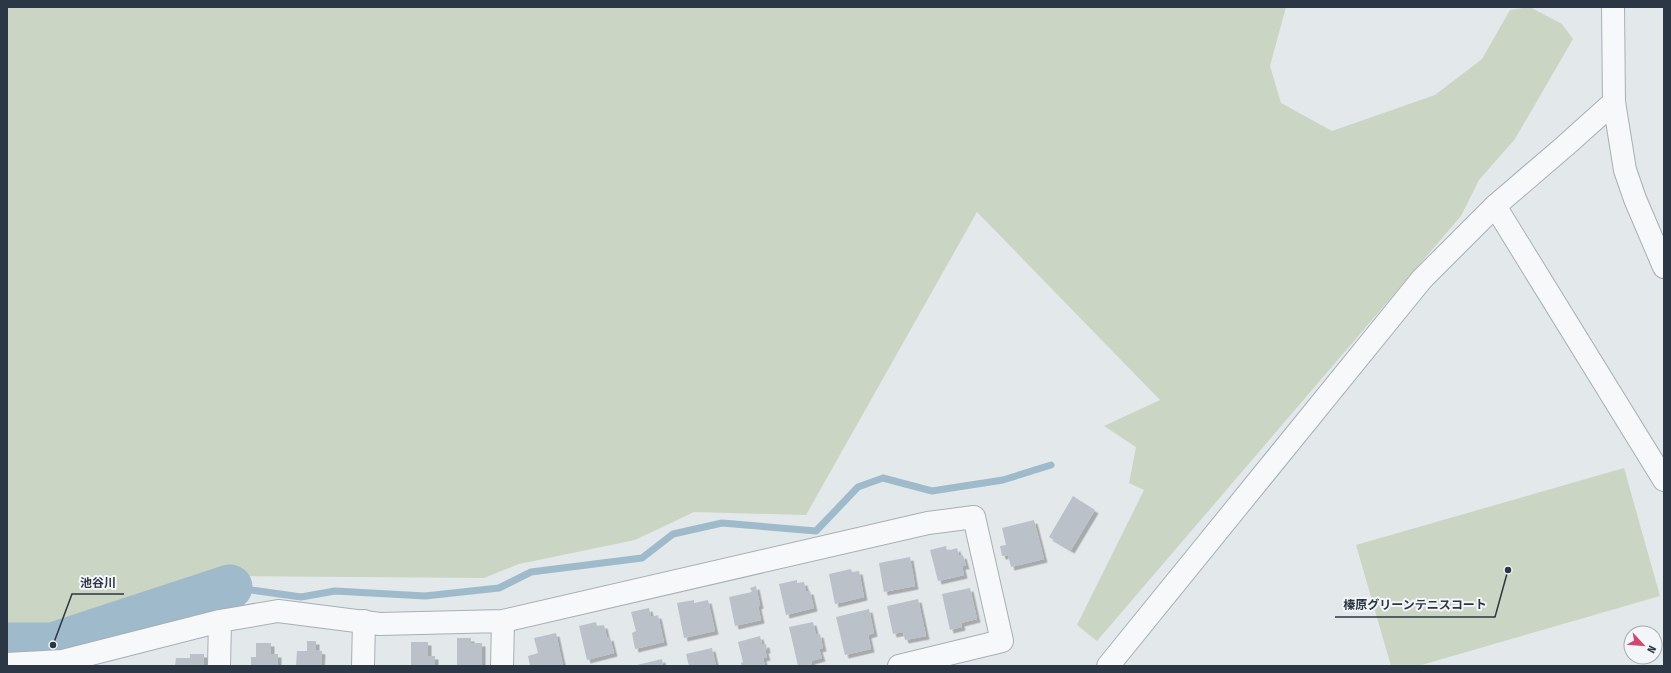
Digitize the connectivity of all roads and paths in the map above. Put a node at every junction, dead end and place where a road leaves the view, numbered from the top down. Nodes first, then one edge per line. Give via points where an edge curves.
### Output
1 (1613, 7) edge
2 (1614, 102) junction
3 (1495, 206) junction
4 (1664, 267) edge
5 (1664, 480) edge
6 (220, 621) junction
7 (503, 621) junction
8 (364, 622) junction
9 (7, 664) edge
10 (63, 664) edge
11 (219, 666) edge
12 (363, 666) edge
13 (502, 666) edge
14 (899, 666) edge
15 (1108, 666) edge

1 - 2 street
2 - 3 street
2 - 4 street via 1625,170
3 - 5 street
3 - 15 street via 1422,278
6 - 8 street via 278,611
6 - 10 street
6 - 11 street
7 - 8 street via 380,624
7 - 13 street
7 - 14 street via 920,525 974,516 1002,641
8 - 12 street
9 - 10 street

